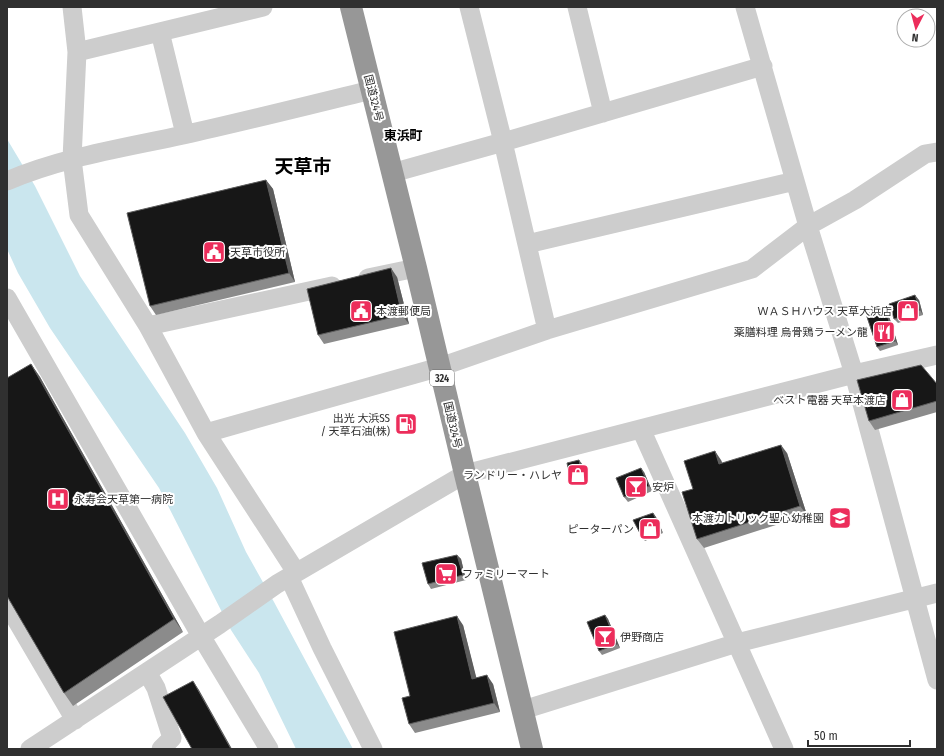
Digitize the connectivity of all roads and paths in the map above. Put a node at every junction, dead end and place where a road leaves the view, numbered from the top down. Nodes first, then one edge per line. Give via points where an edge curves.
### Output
1 (72, 7) edge
2 (263, 7) edge
3 (351, 7) edge
4 (469, 7) edge
5 (577, 7) edge
6 (746, 7) edge
7 (160, 32) junction
8 (77, 52) junction
9 (763, 66) junction
10 (372, 90) junction
11 (603, 113) junction
12 (185, 134) junction
13 (503, 142) junction
14 (937, 152) edge
15 (72, 159) junction
16 (392, 172) junction
17 (7, 180) edge
18 (795, 181) junction
19 (808, 226) junction
20 (527, 244) junction
21 (416, 268) junction
22 (7, 298) edge
23 (148, 326) junction
24 (547, 330) junction
25 (937, 355) edge
26 (440, 367) junction
27 (854, 374) junction
28 (641, 429) junction
29 (206, 433) junction
30 (464, 474) junction
31 (287, 578) junction
32 (937, 593) edge
33 (914, 598) junction
34 (7, 604) edge
35 (200, 636) junction
36 (737, 643) junction
37 (147, 672) junction
38 (937, 680) edge
39 (523, 710) junction
40 (75, 720) junction
41 (30, 749) edge
42 (161, 749) edge
43 (269, 749) edge
44 (372, 749) edge
45 (532, 749) edge
46 (784, 749) edge

1 - 8 street
2 - 7 street
3 - 10 highway, 国道324号 / 324
4 - 13 street
5 - 11 street
6 - 9 street
7 - 8 street
7 - 12 street
8 - 15 street
9 - 11 street
9 - 18 street
10 - 12 street
10 - 16 highway, 国道324号 / 324
11 - 13 street
12 - 15 street
13 - 16 street
13 - 20 street
14 - 19 street via 924,154 855,200
15 - 17 street
15 - 23 street via 79,216
16 - 21 highway, 国道324号 / 324
18 - 19 street
18 - 20 street
19 - 24 street via 752,269
19 - 27 street
20 - 24 street
21 - 23 street
21 - 26 highway, 国道324号 / 324
22 - 35 street via 40,371
23 - 29 street
24 - 26 street
25 - 27 street
26 - 29 street
26 - 30 highway, 国道324号 / 324
27 - 28 street
27 - 33 street
28 - 30 street
28 - 36 street
29 - 31 street
30 - 31 street
30 - 39 highway, 国道324号 / 324
31 - 35 street
31 - 44 street
32 - 33 street
33 - 36 street
33 - 38 street
34 - 40 street
35 - 37 street
35 - 43 street
36 - 39 street
36 - 46 street
37 - 40 street
37 - 42 street via 156,688 172,738
39 - 45 highway, 国道324号 / 324
40 - 41 street

